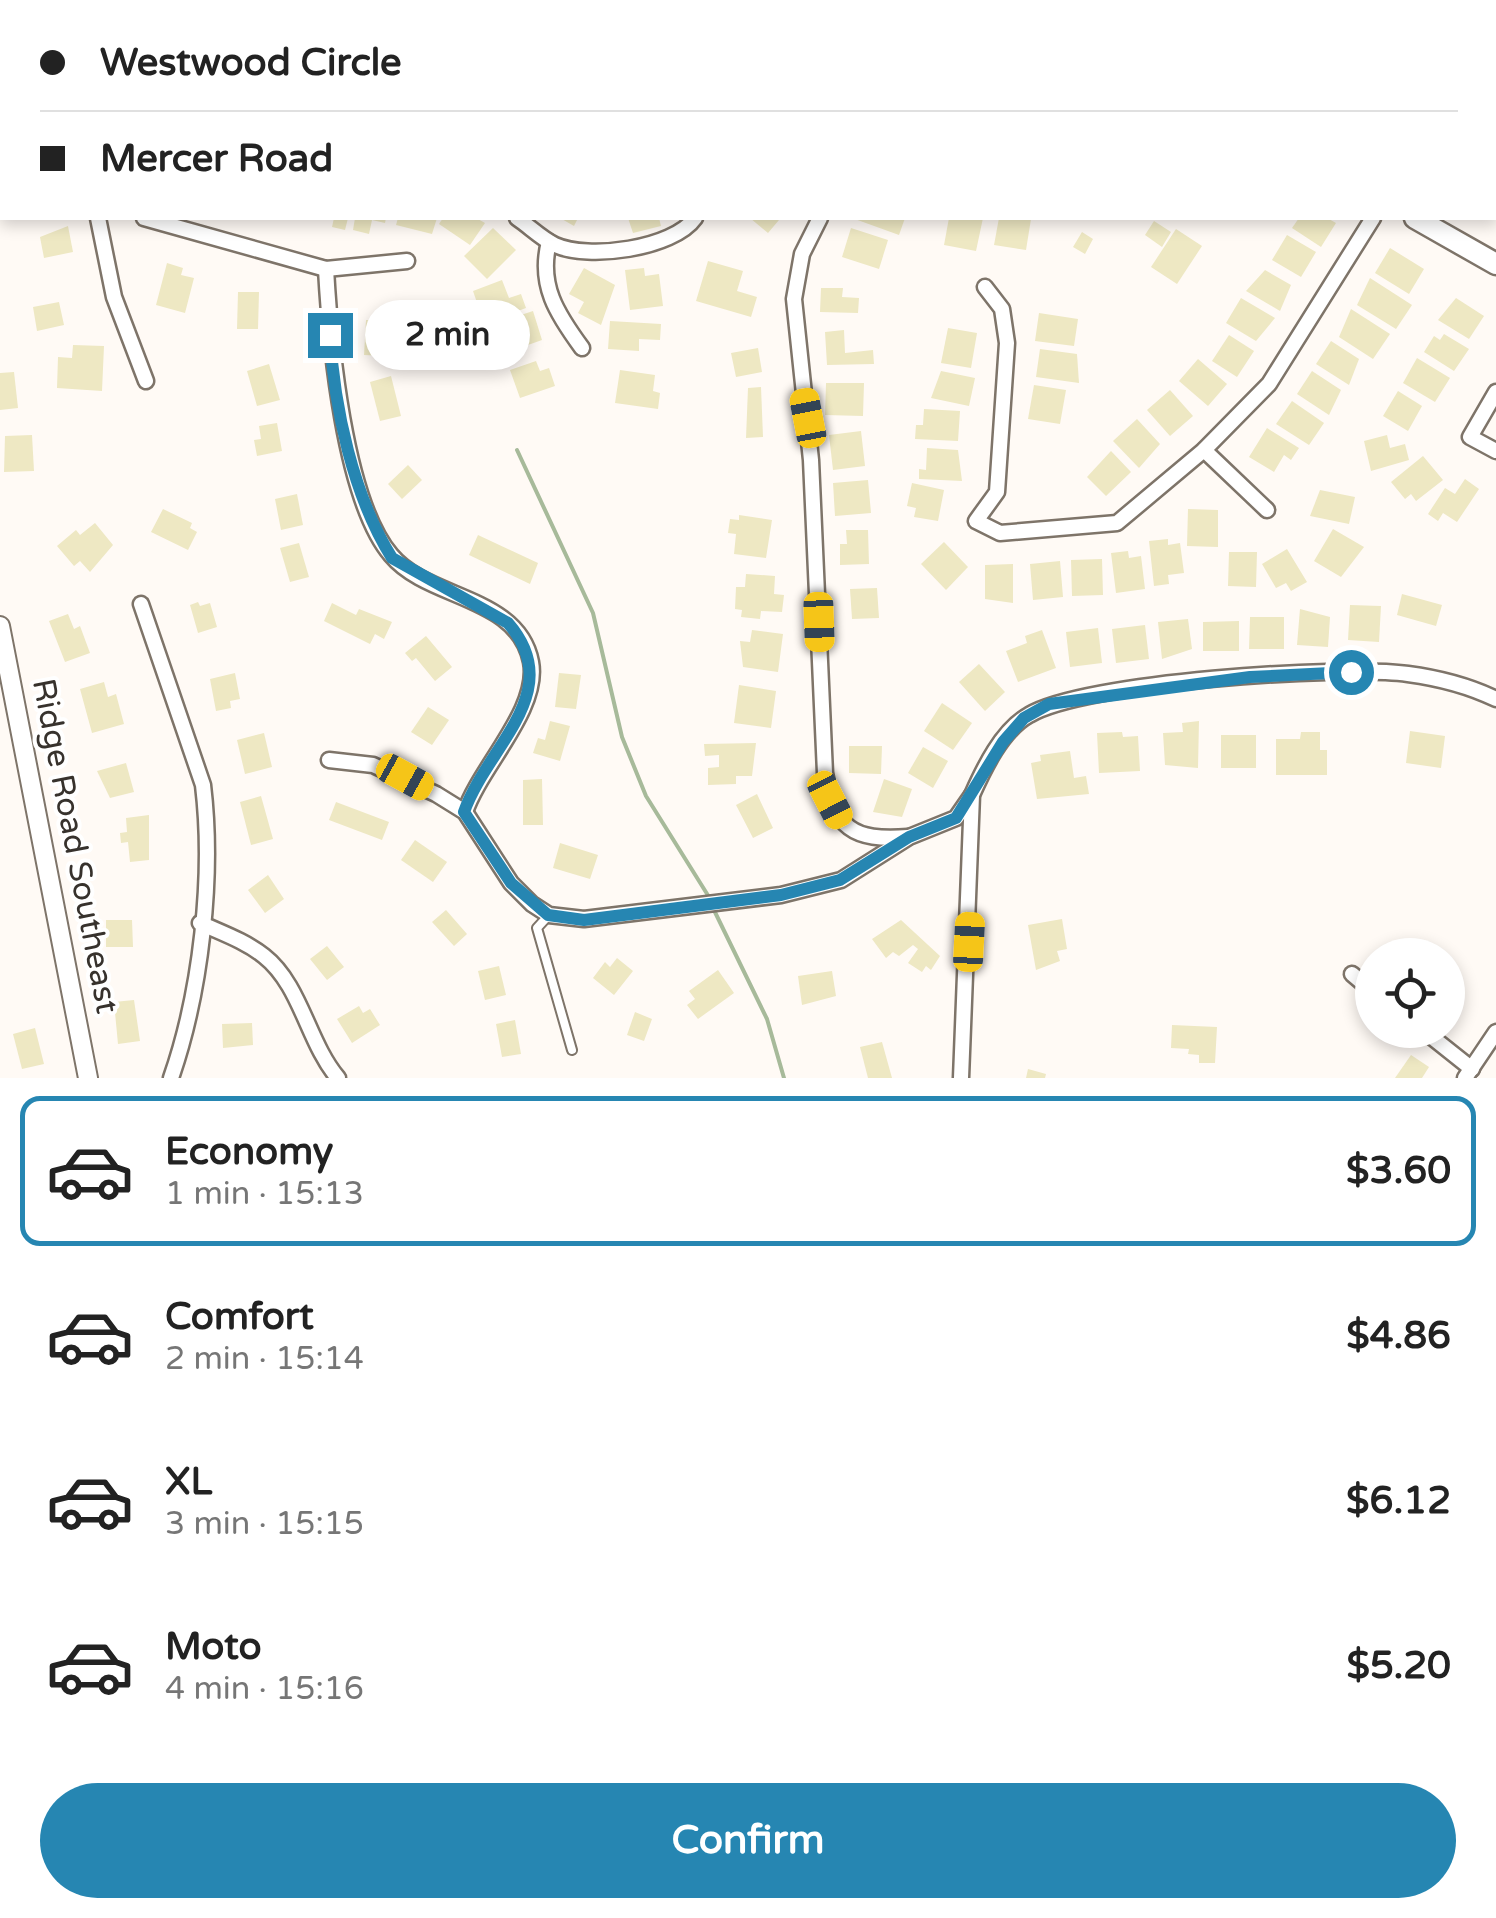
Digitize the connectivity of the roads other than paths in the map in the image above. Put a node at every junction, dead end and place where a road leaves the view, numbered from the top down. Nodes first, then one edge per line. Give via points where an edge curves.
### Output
1 (98, 220) edge
2 (151, 220) edge
3 (520, 220) edge
4 (691, 220) edge
5 (819, 220) edge
6 (1373, 220) edge
7 (1419, 220) edge
8 (549, 242) junction
9 (406, 260) dead end
10 (1496, 264) edge
11 (326, 270) junction
12 (986, 287) dead end
13 (582, 348) dead end
14 (146, 381) dead end
15 (1496, 392) edge
16 (1204, 450) junction
17 (1496, 451) edge
18 (1266, 510) dead end
19 (140, 604) dead end
20 (0, 626) edge
21 (4, 652) edge
22 (1496, 699) edge
23 (329, 760) dead end
24 (972, 795) junction
25 (464, 812) junction
26 (909, 837) junction
27 (548, 915) junction
28 (200, 924) junction
29 (1352, 974) dead end
30 (1355, 976) edge
31 (1496, 1032) edge
32 (1442, 1048) edge
33 (572, 1050) dead end
34 (1469, 1073) edge
35 (88, 1078) edge
36 (171, 1078) edge
37 (338, 1078) edge
38 (961, 1078) edge

1 - 14 street via 114,297
2 - 11 street
3 - 8 street
4 - 8 street via 633,250 567,249
5 - 26 street via 802,254 794,298 811,460 824,773 839,819 853,832 874,840
6 - 16 street via 1269,384
7 - 10 main road
8 - 13 street via 542,266 554,311
9 - 11 street
11 - 25 street via 332,368 358,480 382,542 392,558 508,623 531,664 529,696
12 - 16 street via 1002,309 1007,343 997,492 976,521 1000,532 1117,523
15 - 17 street via 1470,436
16 - 18 street
19 - 28 street via 202,785 206,886
20 - 21 street, Ridge Road Southeast
21 - 35 street, Ridge Road Southeast
22 - 24 street via 1407,674 1322,671 1090,695 1024,718
23 - 25 street via 405,777
24 - 26 street via 956,818
24 - 38 street
25 - 27 street via 511,883
26 - 27 street via 840,880 781,895 584,920
27 - 33 lane via 537,928
28 - 36 street via 184,1045
28 - 37 street via 266,958 281,974
29 - 30 street
31 - 34 street
32 - 34 street

